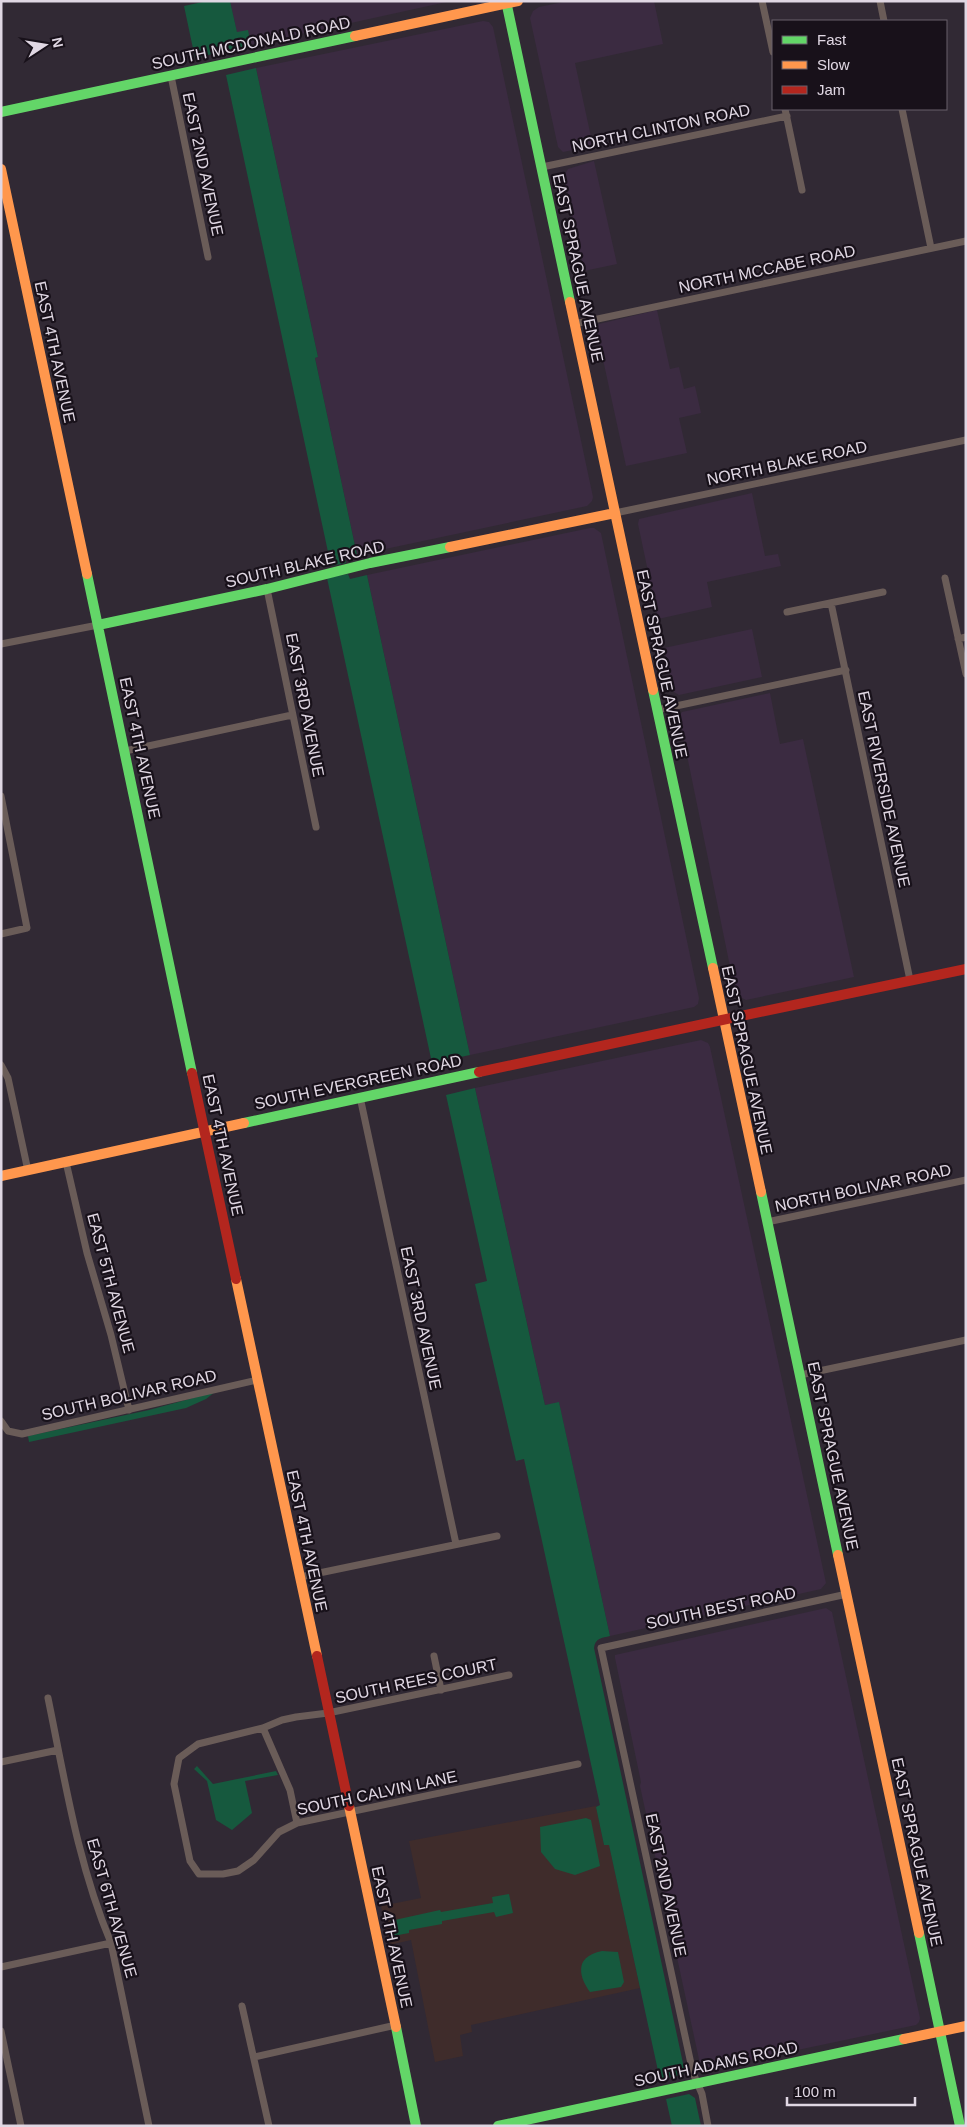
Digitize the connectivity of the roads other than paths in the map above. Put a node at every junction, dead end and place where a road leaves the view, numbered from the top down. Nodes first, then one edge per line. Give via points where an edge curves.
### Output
1 (518, 1) edge
2 (762, 1) edge
3 (880, 1) edge
4 (506, 2) edge
5 (884, 20) edge
6 (772, 47) edge
7 (171, 76) junction
8 (902, 110) edge
9 (1, 112) edge
10 (786, 112) edge
11 (542, 167) junction
12 (1, 169) edge
13 (802, 190) dead end
14 (966, 241) edge
15 (930, 248) junction
16 (208, 257) dead end
17 (574, 324) junction
18 (966, 440) edge
19 (615, 513) junction
20 (945, 578) dead end
21 (267, 589) junction
22 (883, 592) dead end
23 (831, 603) junction
24 (786, 612) dead end
25 (98, 625) junction
26 (962, 638) edge
27 (1, 644) edge
28 (846, 670) junction
29 (966, 674) edge
30 (657, 710) junction
31 (292, 715) junction
32 (125, 751) junction
33 (1, 796) edge
34 (316, 827) dead end
35 (1, 934) edge
36 (966, 969) edge
37 (910, 980) junction
38 (722, 1020) junction
39 (1, 1065) edge
40 (360, 1097) junction
41 (205, 1131) junction
42 (66, 1162) junction
43 (28, 1171) junction
44 (1, 1176) edge
45 (966, 1180) edge
46 (767, 1222) junction
47 (966, 1340) edge
48 (800, 1375) junction
49 (257, 1380) junction
50 (129, 1410) junction
51 (1, 1421) edge
52 (497, 1536) dead end
53 (456, 1544) junction
54 (300, 1577) junction
55 (847, 1594) junction
56 (601, 1648) joint
57 (434, 1656) dead end
58 (509, 1675) dead end
59 (441, 1690) junction
60 (48, 1698) dead end
61 (328, 1713) junction
62 (263, 1728) junction
63 (58, 1750) junction
64 (1, 1762) edge
65 (578, 1764) dead end
66 (350, 1812) junction
67 (297, 1823) junction
68 (111, 1943) junction
69 (1, 1967) edge
70 (242, 2006) dead end
71 (396, 2025) junction
72 (966, 2026) edge
73 (1, 2031) edge
74 (941, 2031) junction
75 (254, 2057) junction
76 (697, 2083) junction
77 (21, 2126) edge
78 (150, 2126) edge
79 (269, 2126) edge
80 (416, 2126) edge
81 (498, 2126) edge
82 (708, 2126) edge
83 (960, 2126) edge

1 - 4 street, SOUTH MCDONALD ROAD
2 - 6 street
3 - 5 street
4 - 7 street, SOUTH MCDONALD ROAD
4 - 11 street, EAST SPRAGUE AVENUE
7 - 9 street, SOUTH MCDONALD ROAD
7 - 16 street, EAST 2ND AVENUE
8 - 15 street
10 - 11 street, NORTH CLINTON ROAD
10 - 13 street
11 - 17 street, EAST SPRAGUE AVENUE
12 - 25 street, EAST 4TH AVENUE
14 - 15 street, NORTH MCCABE ROAD
15 - 17 street, NORTH MCCABE ROAD
17 - 19 street, EAST SPRAGUE AVENUE
18 - 19 street, NORTH BLAKE ROAD
19 - 21 street, SOUTH BLAKE ROAD via 370,563
19 - 30 street, EAST SPRAGUE AVENUE
20 - 26 street
21 - 25 street, SOUTH BLAKE ROAD
21 - 31 street, EAST 3RD AVENUE
22 - 23 street
23 - 24 street
23 - 28 street, EAST RIVERSIDE AVENUE
25 - 27 street, SOUTH BLAKE ROAD
25 - 32 street, EAST 4TH AVENUE
26 - 29 street
28 - 30 street
28 - 37 street, EAST RIVERSIDE AVENUE
30 - 38 street, EAST SPRAGUE AVENUE
31 - 32 street
31 - 34 street, EAST 3RD AVENUE
32 - 41 street, EAST 4TH AVENUE
33 - 35 street via 27,928
36 - 37 street, SOUTH EVERGREEN ROAD
37 - 38 street, SOUTH EVERGREEN ROAD
38 - 40 street, SOUTH EVERGREEN ROAD
38 - 46 street, EAST SPRAGUE AVENUE
39 - 43 street via 8,1078
40 - 41 street, SOUTH EVERGREEN ROAD
40 - 53 street, EAST 3RD AVENUE
41 - 42 street, SOUTH EVERGREEN ROAD
41 - 49 street, EAST 4TH AVENUE
42 - 43 street, SOUTH EVERGREEN ROAD
42 - 50 street, EAST 5TH AVENUE
43 - 44 street, SOUTH EVERGREEN ROAD
45 - 46 street, NORTH BOLIVAR ROAD
46 - 48 street, EAST SPRAGUE AVENUE
47 - 48 street
48 - 55 street, EAST SPRAGUE AVENUE
49 - 50 street, SOUTH BOLIVAR ROAD
49 - 54 street, EAST 4TH AVENUE
50 - 51 street, SOUTH BOLIVAR ROAD via 22,1434 8,1431
52 - 53 street
53 - 54 street
54 - 61 street, EAST 4TH AVENUE
55 - 56 street, SOUTH BEST ROAD
55 - 74 street, EAST SPRAGUE AVENUE
56 - 76 street, EAST 2ND AVENUE
57 - 59 street
58 - 59 street, SOUTH REES COURT
59 - 61 street, SOUTH REES COURT
60 - 63 street, EAST 6TH AVENUE
61 - 62 street, SOUTH REES COURT via 282,1720
61 - 66 street, EAST 4TH AVENUE
62 - 67 street via 290,1790
62 - 67 street, SOUTH CALVIN LANE via 198,1744 179,1758 174,1784 190,1861 199,1874 224,1874 238,1870 254,1860 279,1832
63 - 64 street
63 - 68 street, EAST 6TH AVENUE via 83,1865
65 - 66 street, SOUTH CALVIN LANE
66 - 67 street, SOUTH CALVIN LANE
66 - 71 street, EAST 4TH AVENUE
68 - 69 street
68 - 78 street, EAST 6TH AVENUE
70 - 75 street
71 - 75 street
71 - 80 street, EAST 4TH AVENUE
72 - 74 street, SOUTH ADAMS ROAD
73 - 77 street
74 - 76 street, SOUTH ADAMS ROAD
74 - 83 street, EAST SPRAGUE AVENUE
75 - 79 street
76 - 81 street, SOUTH ADAMS ROAD
76 - 82 street, EAST 2ND AVENUE

